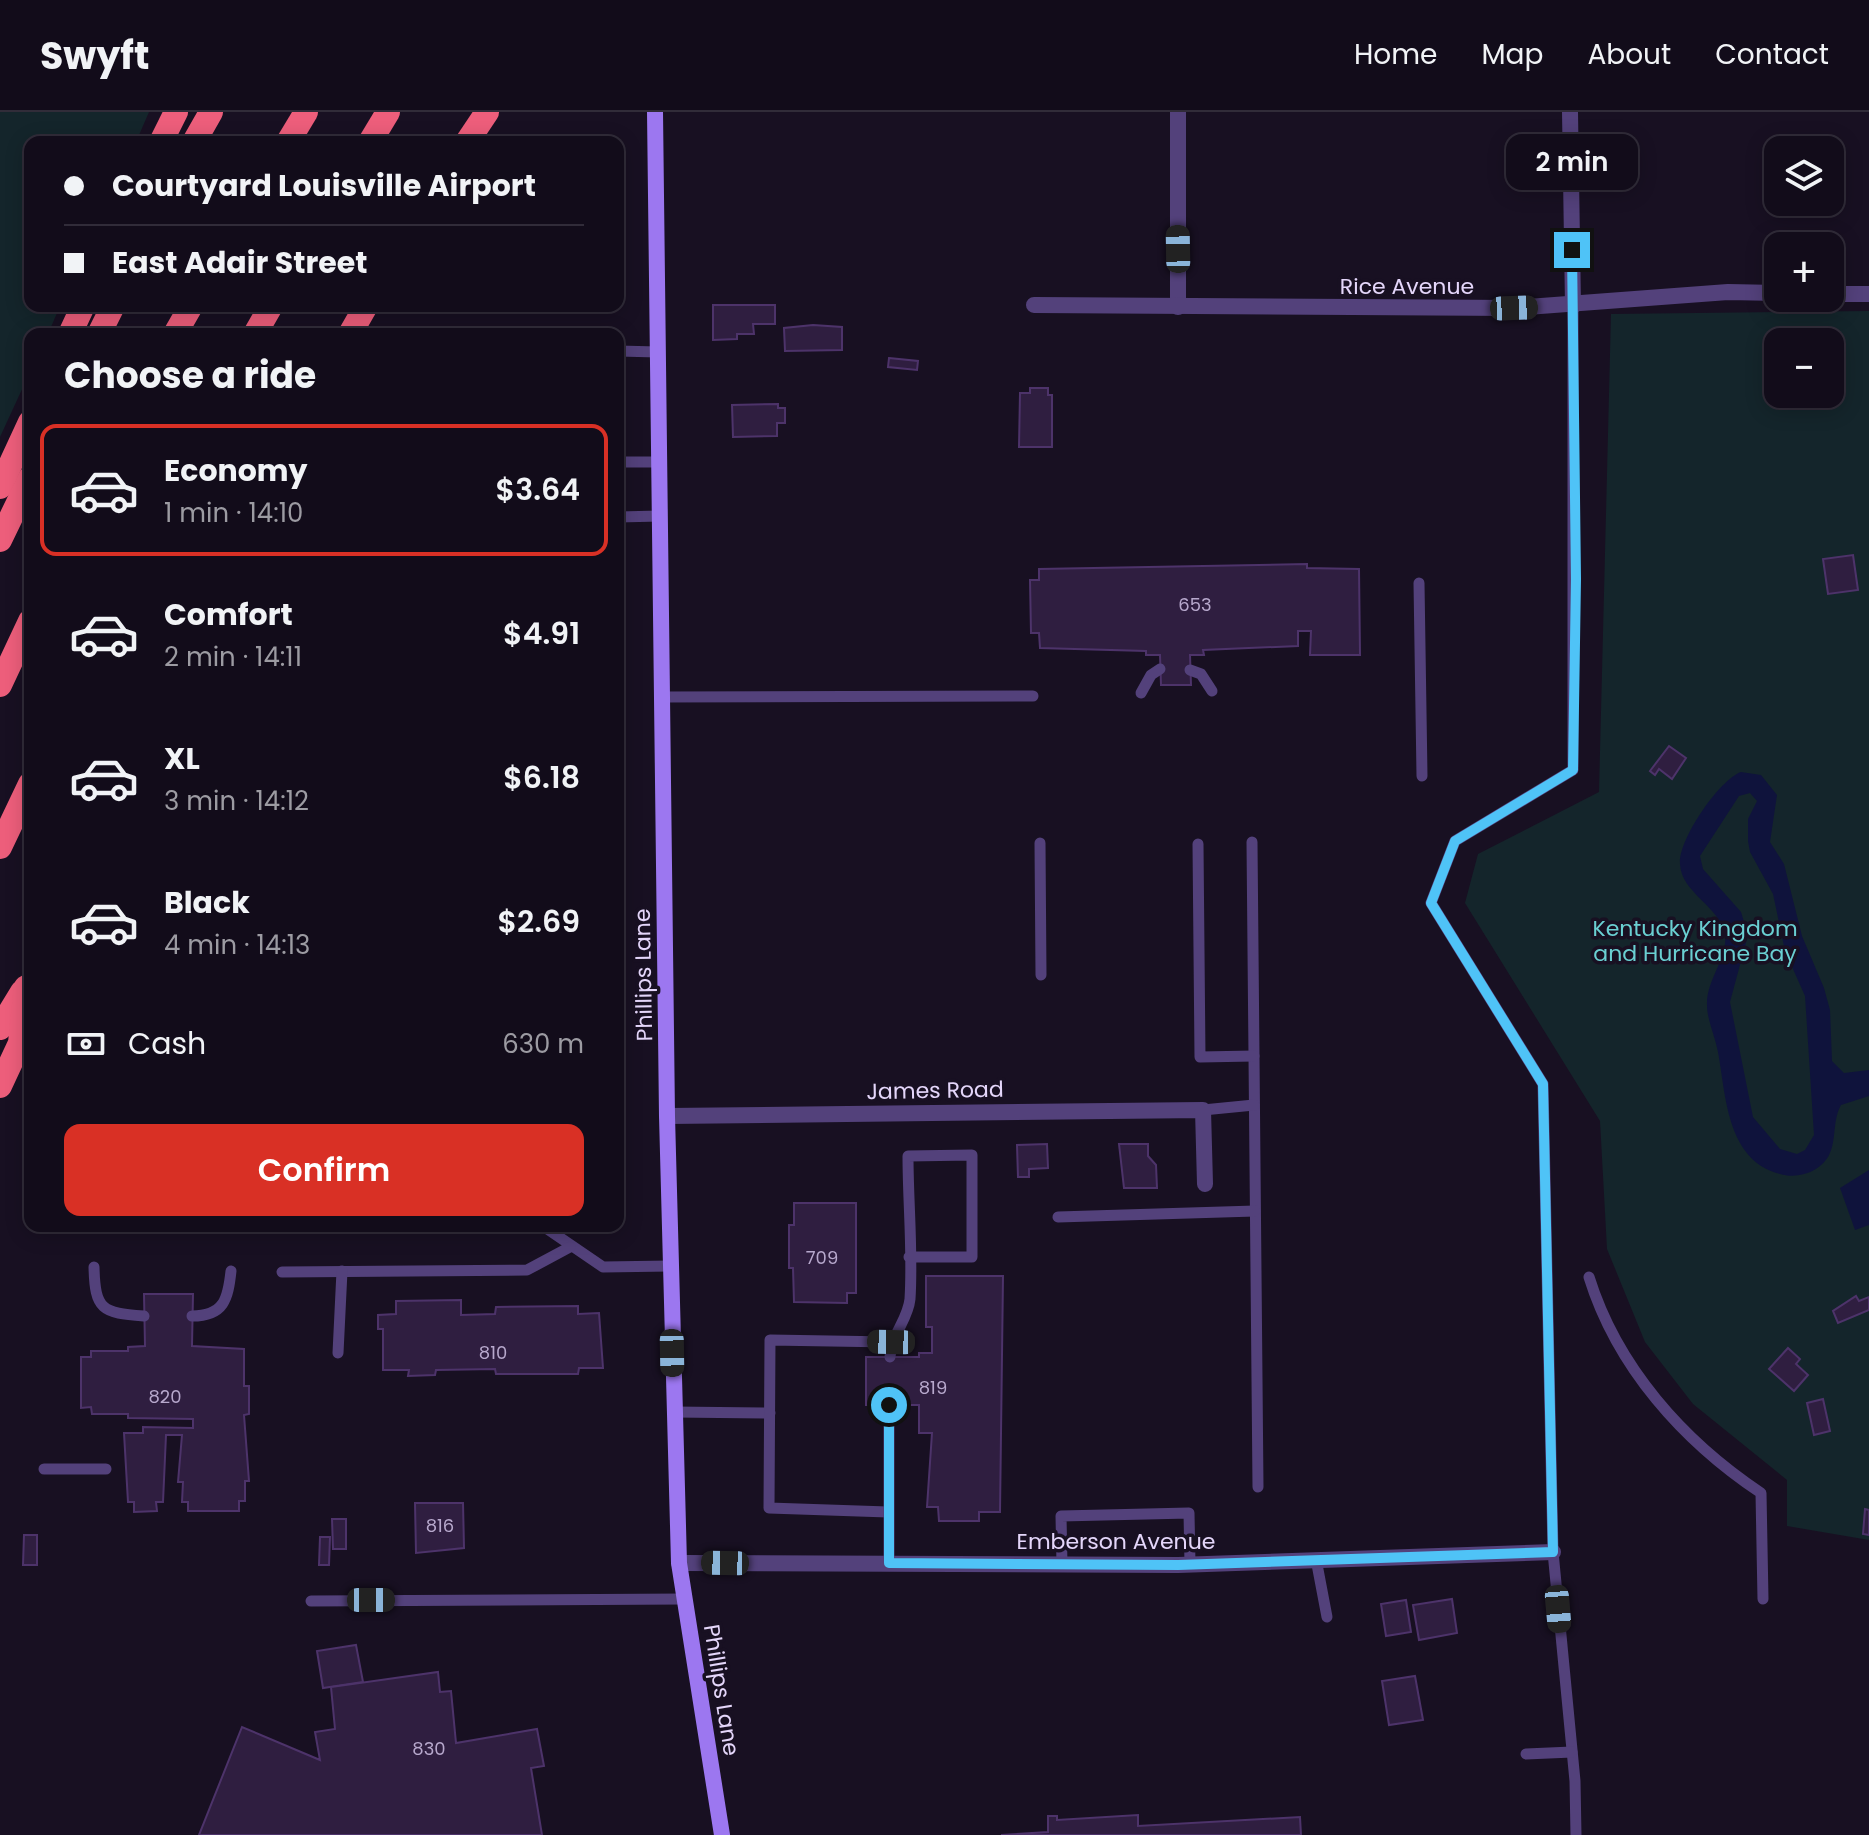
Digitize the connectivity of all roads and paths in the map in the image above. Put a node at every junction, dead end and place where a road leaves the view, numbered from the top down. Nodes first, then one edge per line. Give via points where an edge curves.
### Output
1 (176, 112) edge
2 (211, 112) edge
3 (306, 112) edge
4 (388, 112) edge
5 (487, 112) edge
6 (655, 112) edge
7 (1178, 112) edge
8 (1570, 112) edge
9 (164, 136) edge
10 (197, 136) edge
11 (292, 136) edge
12 (374, 136) edge
13 (471, 136) edge
14 (1764, 293) edge
15 (1844, 294) edge
16 (1869, 294) edge
17 (1034, 305) dead end
18 (1573, 306) junction
19 (1178, 307) junction
20 (624, 351) edge
21 (658, 352) junction
22 (24, 435) edge
23 (624, 462) edge
24 (659, 462) junction
25 (0, 487) edge
26 (24, 490) edge
27 (660, 516) junction
28 (624, 517) edge
29 (0, 540) edge
30 (1419, 583) dead end
31 (24, 634) edge
32 (1160, 669) dead end
33 (1190, 670) dead end
34 (0, 685) edge
35 (1212, 691) dead end
36 (1141, 693) dead end
37 (1033, 696) dead end
38 (662, 697) junction
39 (1422, 776) dead end
40 (24, 797) edge
41 (1252, 842) dead end
42 (1040, 843) dead end
43 (1198, 844) dead end
44 (0, 847) edge
45 (1041, 975) dead end
46 (24, 989) edge
47 (24, 1012) edge
48 (0, 1028) edge
49 (1254, 1056) junction
50 (0, 1086) edge
51 (1254, 1105) junction
52 (1203, 1110) junction
53 (667, 1116) junction
54 (1205, 1184) dead end
55 (1255, 1211) junction
56 (1058, 1217) dead end
57 (551, 1232) edge
58 (570, 1247) junction
59 (909, 1257) junction
60 (670, 1266) junction
61 (94, 1267) dead end
62 (231, 1271) dead end
63 (342, 1271) junction
64 (282, 1272) dead end
65 (1589, 1277) dead end
66 (144, 1316) dead end
67 (192, 1316) dead end
68 (891, 1342) junction
69 (338, 1353) dead end
70 (890, 1357) dead end
71 (889, 1405) dead end
72 (674, 1412) junction
73 (770, 1413) junction
74 (44, 1469) dead end
75 (106, 1469) dead end
76 (1258, 1487) dead end
77 (888, 1512) junction
78 (1553, 1552) junction
79 (1316, 1559) junction
80 (679, 1563) junction
81 (889, 1563) junction
82 (1062, 1564) junction
83 (1190, 1564) junction
84 (685, 1599) junction
85 (1763, 1599) dead end
86 (311, 1601) dead end
87 (1327, 1617) dead end
88 (1572, 1752) junction
89 (1526, 1754) dead end
90 (722, 1835) edge
91 (1576, 1835) edge

1 - 9 highway
2 - 10 highway
3 - 11 highway
4 - 12 highway
5 - 13 highway
6 - 21 main road, Phillips Lane
7 - 19 street
8 - 18 street
14 - 18 street, Rice Avenue
15 - 16 street
17 - 19 street, Rice Avenue
18 - 19 street, Rice Avenue
18 - 78 lane via 1573,770 1455,841 1431,903 1543,1084
20 - 21 lane
21 - 24 main road, Phillips Lane
22 - 25 highway
23 - 24 lane
24 - 27 main road, Phillips Lane
26 - 29 highway
27 - 28 lane
27 - 38 main road, Phillips Lane
30 - 39 lane
31 - 34 highway
32 - 36 lane
33 - 35 lane via 1201,674
37 - 38 lane
38 - 53 main road, Phillips Lane
40 - 44 highway
41 - 49 lane
42 - 45 lane
43 - 49 lane via 1200,1057
46 - 48 highway
47 - 50 highway via 20,1043
49 - 51 lane
51 - 52 lane
51 - 55 lane
52 - 53 street, James Road
52 - 54 street
53 - 60 main road, Phillips Lane
55 - 56 lane
55 - 76 lane
57 - 58 lane
58 - 60 lane via 603,1267
58 - 63 lane via 527,1270
59 - 59 lane via 908,1156 972,1155 972,1257
59 - 68 lane via 910,1303
60 - 72 main road, Phillips Lane
61 - 66 lane via 95,1297 103,1308
62 - 67 lane via 221,1309
63 - 64 lane
63 - 69 lane
65 - 85 lane via 1602,1318 1669,1415 1721,1466 1761,1493
68 - 70 lane
68 - 73 lane via 770,1340
71 - 77 lane
72 - 73 lane
72 - 80 main road, Phillips Lane
73 - 77 lane via 769,1508
74 - 75 lane
77 - 81 lane
78 - 79 street, Emberson Avenue
78 - 88 lane
79 - 83 street, Emberson Avenue
79 - 87 lane
80 - 81 street, Emberson Avenue
80 - 84 main road, Phillips Lane
81 - 82 street, Emberson Avenue
82 - 83 street, Emberson Avenue
82 - 83 lane via 1061,1516 1189,1513
84 - 86 lane
84 - 90 main road, Phillips Lane
88 - 89 lane
88 - 91 lane

